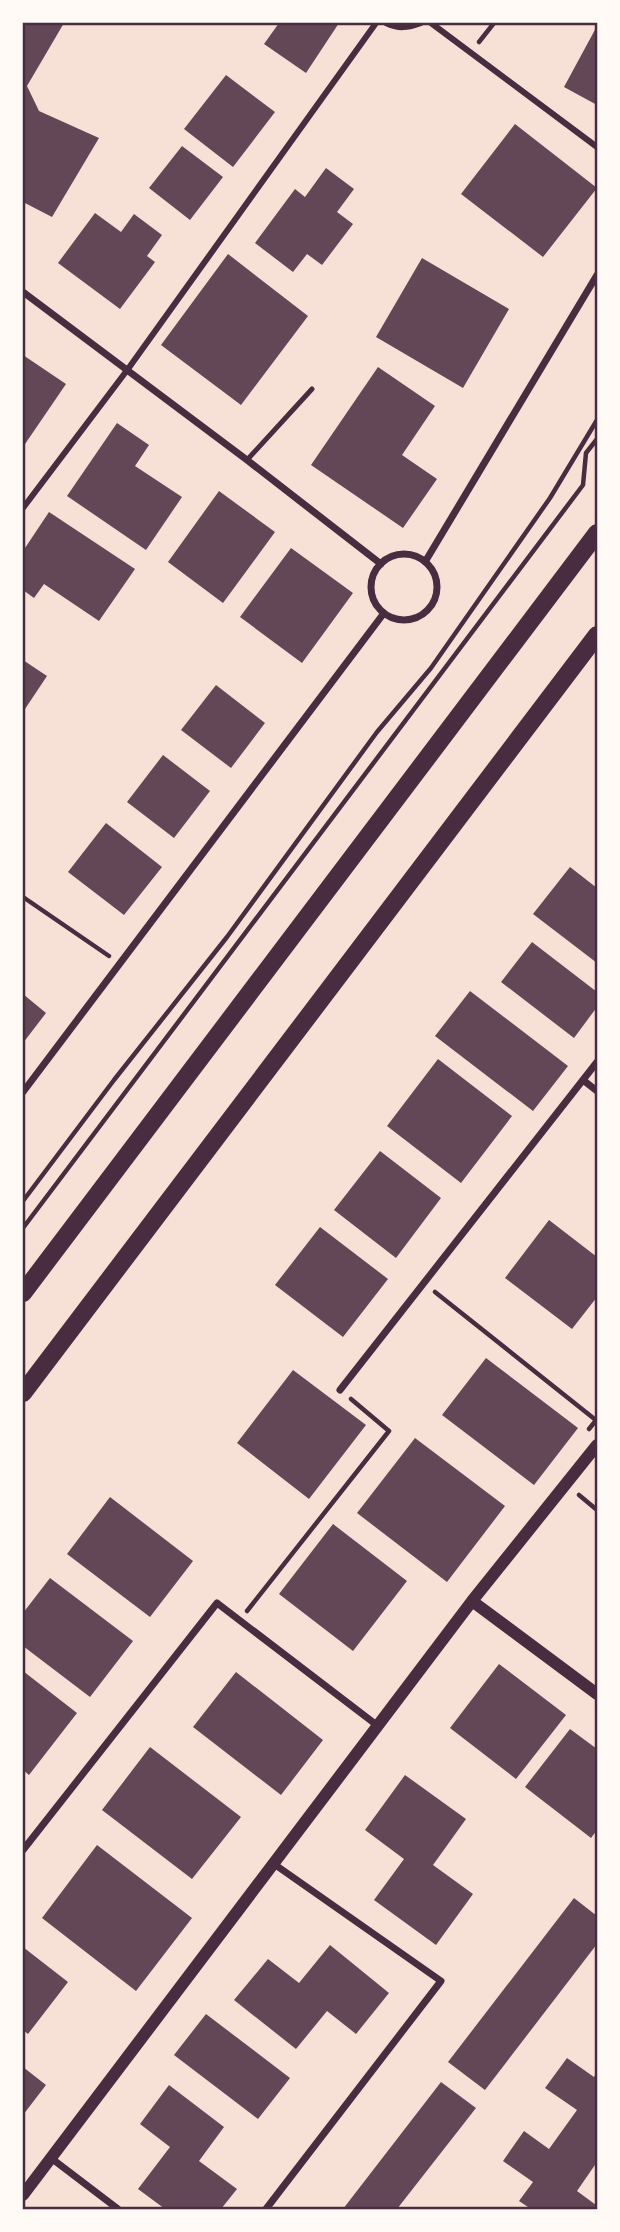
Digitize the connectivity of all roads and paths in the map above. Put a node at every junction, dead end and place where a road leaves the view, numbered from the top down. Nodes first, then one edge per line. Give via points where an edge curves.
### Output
1 (376, 23) edge
2 (386, 23) edge
3 (421, 23) edge
4 (431, 23) edge
5 (494, 23) edge
6 (471, 53) junction
7 (597, 147) edge
8 (597, 275) edge
9 (23, 292) edge
10 (128, 369) junction
11 (312, 389) dead end
12 (597, 420) edge
13 (597, 439) edge
14 (247, 460) junction
15 (23, 508) edge
16 (597, 533) edge
17 (425, 562) junction
18 (381, 564) junction
19 (384, 613) junction
20 (597, 635) edge
21 (23, 897) edge
22 (120, 963) junction
23 (597, 1062) edge
24 (583, 1080) junction
25 (597, 1091) edge
26 (23, 1092) edge
27 (23, 1201) edge
28 (23, 1228) edge
29 (423, 1283) junction
30 (23, 1293) edge
31 (340, 1390) joint
32 (23, 1393) edge
33 (597, 1420) edge
34 (597, 1445) edge
35 (567, 1485) junction
36 (597, 1510) edge
37 (472, 1601) junction
38 (240, 1620) junction
39 (597, 1693) edge
40 (378, 1726) junction
41 (23, 1850) edge
42 (274, 1864) junction
43 (51, 2158) junction
44 (25, 2187) edge
45 (118, 2209) edge
46 (267, 2209) edge

1 - 10 street
2 - 3 street via 408,27
4 - 6 street
5 - 6 path
6 - 7 street
8 - 17 street
9 - 10 street
10 - 14 street
10 - 15 street
11 - 14 lane
12 - 27 path via 550,498 431,668 377,732 227,937
13 - 28 path via 586,453 583,485
14 - 18 street
16 - 30 highway
17 - 18 street via 403,554
17 - 19 street via 437,582 433,604 405,621
18 - 19 street via 371,584 372,596
19 - 22 street
20 - 32 highway
21 - 22 path
22 - 26 street
23 - 24 street
24 - 25 street
24 - 29 street
29 - 31 street
29 - 33 path
31 - 38 path via 389,1431
34 - 35 street
35 - 36 path
35 - 37 street
37 - 39 street
37 - 40 street
38 - 40 street
38 - 41 street via 217,1603
40 - 42 street
42 - 43 street
42 - 46 street via 441,1981
43 - 44 street
43 - 45 street

